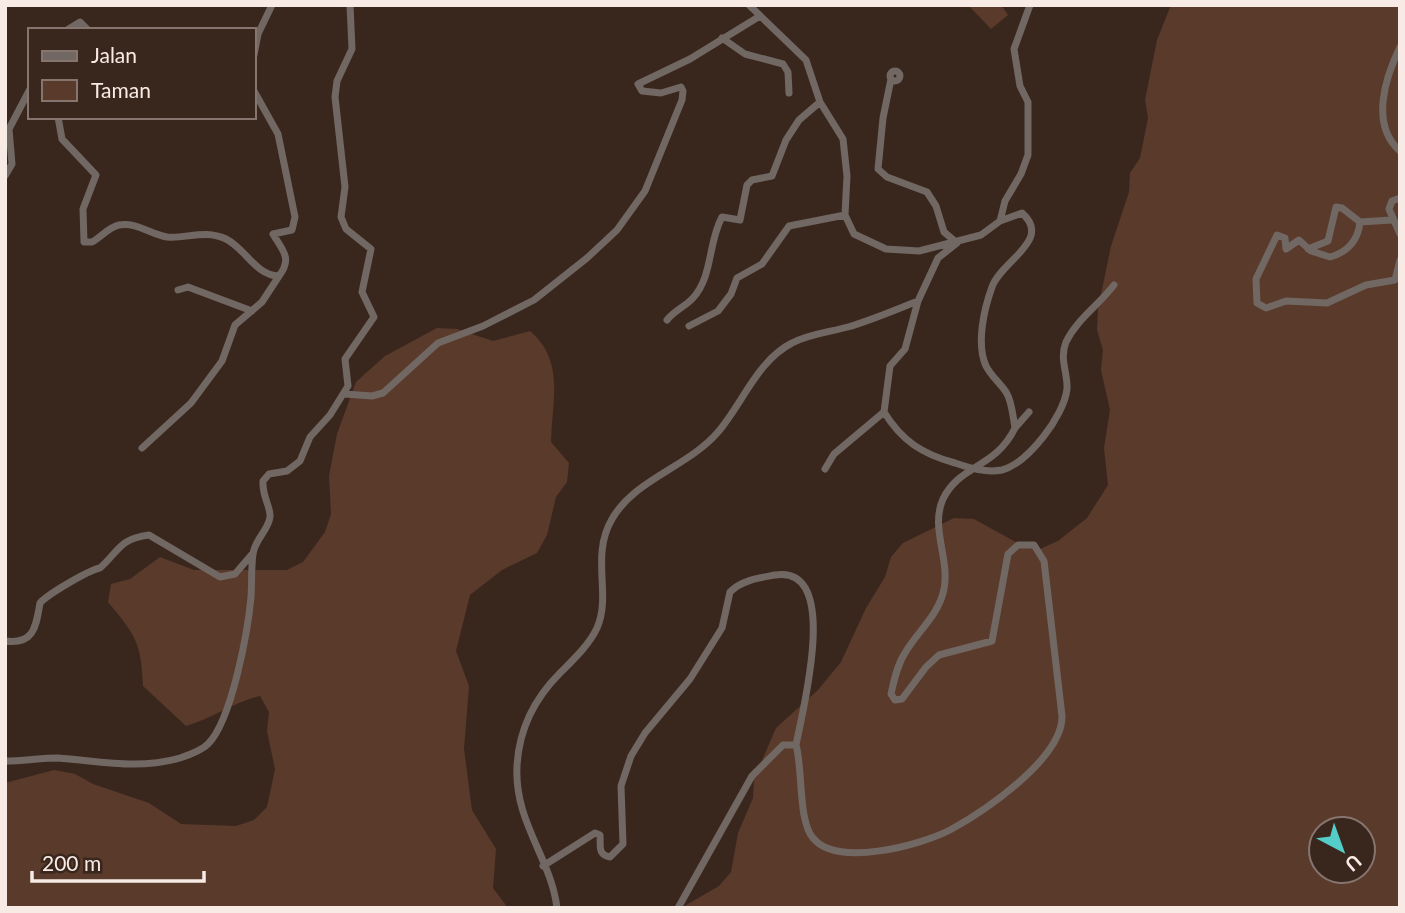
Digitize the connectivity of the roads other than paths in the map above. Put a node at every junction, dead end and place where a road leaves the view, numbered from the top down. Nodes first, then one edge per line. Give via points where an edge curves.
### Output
1 (272, 5) edge
2 (350, 5) edge
3 (749, 5) edge
4 (1030, 5) edge
5 (760, 16) junction
6 (70, 28) edge
7 (87, 28) edge
8 (722, 38) junction
9 (256, 44) edge
10 (1400, 47) edge
11 (891, 79) dead end
12 (28, 93) edge
13 (789, 93) dead end
14 (256, 95) edge
15 (820, 102) junction
16 (58, 119) edge
17 (1400, 151) edge
18 (5, 176) edge
19 (1400, 198) edge
20 (845, 215) junction
21 (1392, 220) junction
22 (1000, 221) junction
23 (1360, 222) junction
24 (1400, 234) edge
25 (957, 243) junction
26 (1308, 249) junction
27 (1400, 260) edge
28 (279, 276) junction
29 (1114, 285) dead end
30 (178, 290) dead end
31 (918, 301) junction
32 (252, 312) junction
33 (667, 320) dead end
34 (688, 326) dead end
35 (345, 394) junction
36 (884, 412) junction
37 (1029, 412) dead end
38 (1015, 428) junction
39 (142, 448) dead end
40 (825, 469) dead end
41 (973, 469) junction
42 (253, 553) junction
43 (5, 642) edge
44 (796, 745) junction
45 (5, 761) edge
46 (543, 866) junction
47 (557, 908) edge
48 (678, 908) edge

1 - 9 street
2 - 35 street via 352,50 335,97 345,187 341,217 346,229 371,249 362,292 374,317 345,359
3 - 5 street
4 - 22 street via 1014,49 1020,86 1028,102 1028,155
5 - 8 street
5 - 15 street via 806,60
6 - 7 street via 80,22
8 - 13 street via 745,54 783,64
8 - 35 street via 638,84 642,91 653,93 683,90 645,191 617,230 520,309 438,344 383,393
10 - 17 street via 1382,114 1383,131
11 - 25 street via 878,169 927,192 944,232
12 - 18 street via 9,129 12,164
14 - 28 street via 278,134 295,217 292,230 273,234 286,253
15 - 20 street via 843,139
15 - 33 street via 791,131 772,176 747,185 740,220 722,218 708,271 693,299
16 - 28 street via 62,139 96,175 83,209 84,242 123,224 164,236 216,236 230,241 269,275
19 - 21 street via 1390,205
20 - 25 street via 854,234 886,249 919,251
20 - 34 street via 789,226 762,264 737,278 718,311
21 - 23 street
21 - 24 street
22 - 25 street via 981,235
22 - 38 street via 1022,213 1034,229 1025,248 993,286 981,341 987,369 1008,394
23 - 26 street via 1354,242 1336,255 1322,256
23 - 26 street via 1336,207 1331,215 1331,236 1324,244
25 - 31 street via 938,258
26 - 27 street via 1297,239 1286,249 1285,238 1276,236 1256,279 1260,306 1335,301 1366,285 1395,280
28 - 32 street
29 - 41 street via 1068,338 1063,358 1065,397 1040,441 1005,469
30 - 32 street via 188,287
31 - 36 street via 905,349 890,366
31 - 46 street via 791,343 767,364 717,433 626,501 611,520 600,551 602,610 598,626 536,702 518,748 517,794
32 - 39 street via 235,325 222,361 191,403
35 - 42 street via 310,437 300,461 287,471 265,477 263,494 270,518
36 - 40 street via 834,454
36 - 41 street via 901,437 919,451
37 - 38 street
38 - 41 street via 1000,452
41 - 44 street via 951,485 942,501 939,537 946,574 944,592 904,654 891,694 895,700 902,699 939,655 992,641 1008,554 1018,545 1034,545 1044,561 1060,697 1062,725 1057,740 1035,767 950,830 902,847 846,853 820,845 808,830
42 - 43 street via 235,574 220,577 149,535 138,537 122,543 100,568 47,596 40,603 33,631 21,641
42 - 45 street via 247,634 232,691 209,743 178,758 116,766 56,758
44 - 46 street via 813,646 814,608 804,585 779,574 746,582 730,592 722,628 631,756 621,786 623,840 619,851 610,858 604,855 596,833
44 - 48 street via 779,746 752,776
46 - 47 street

